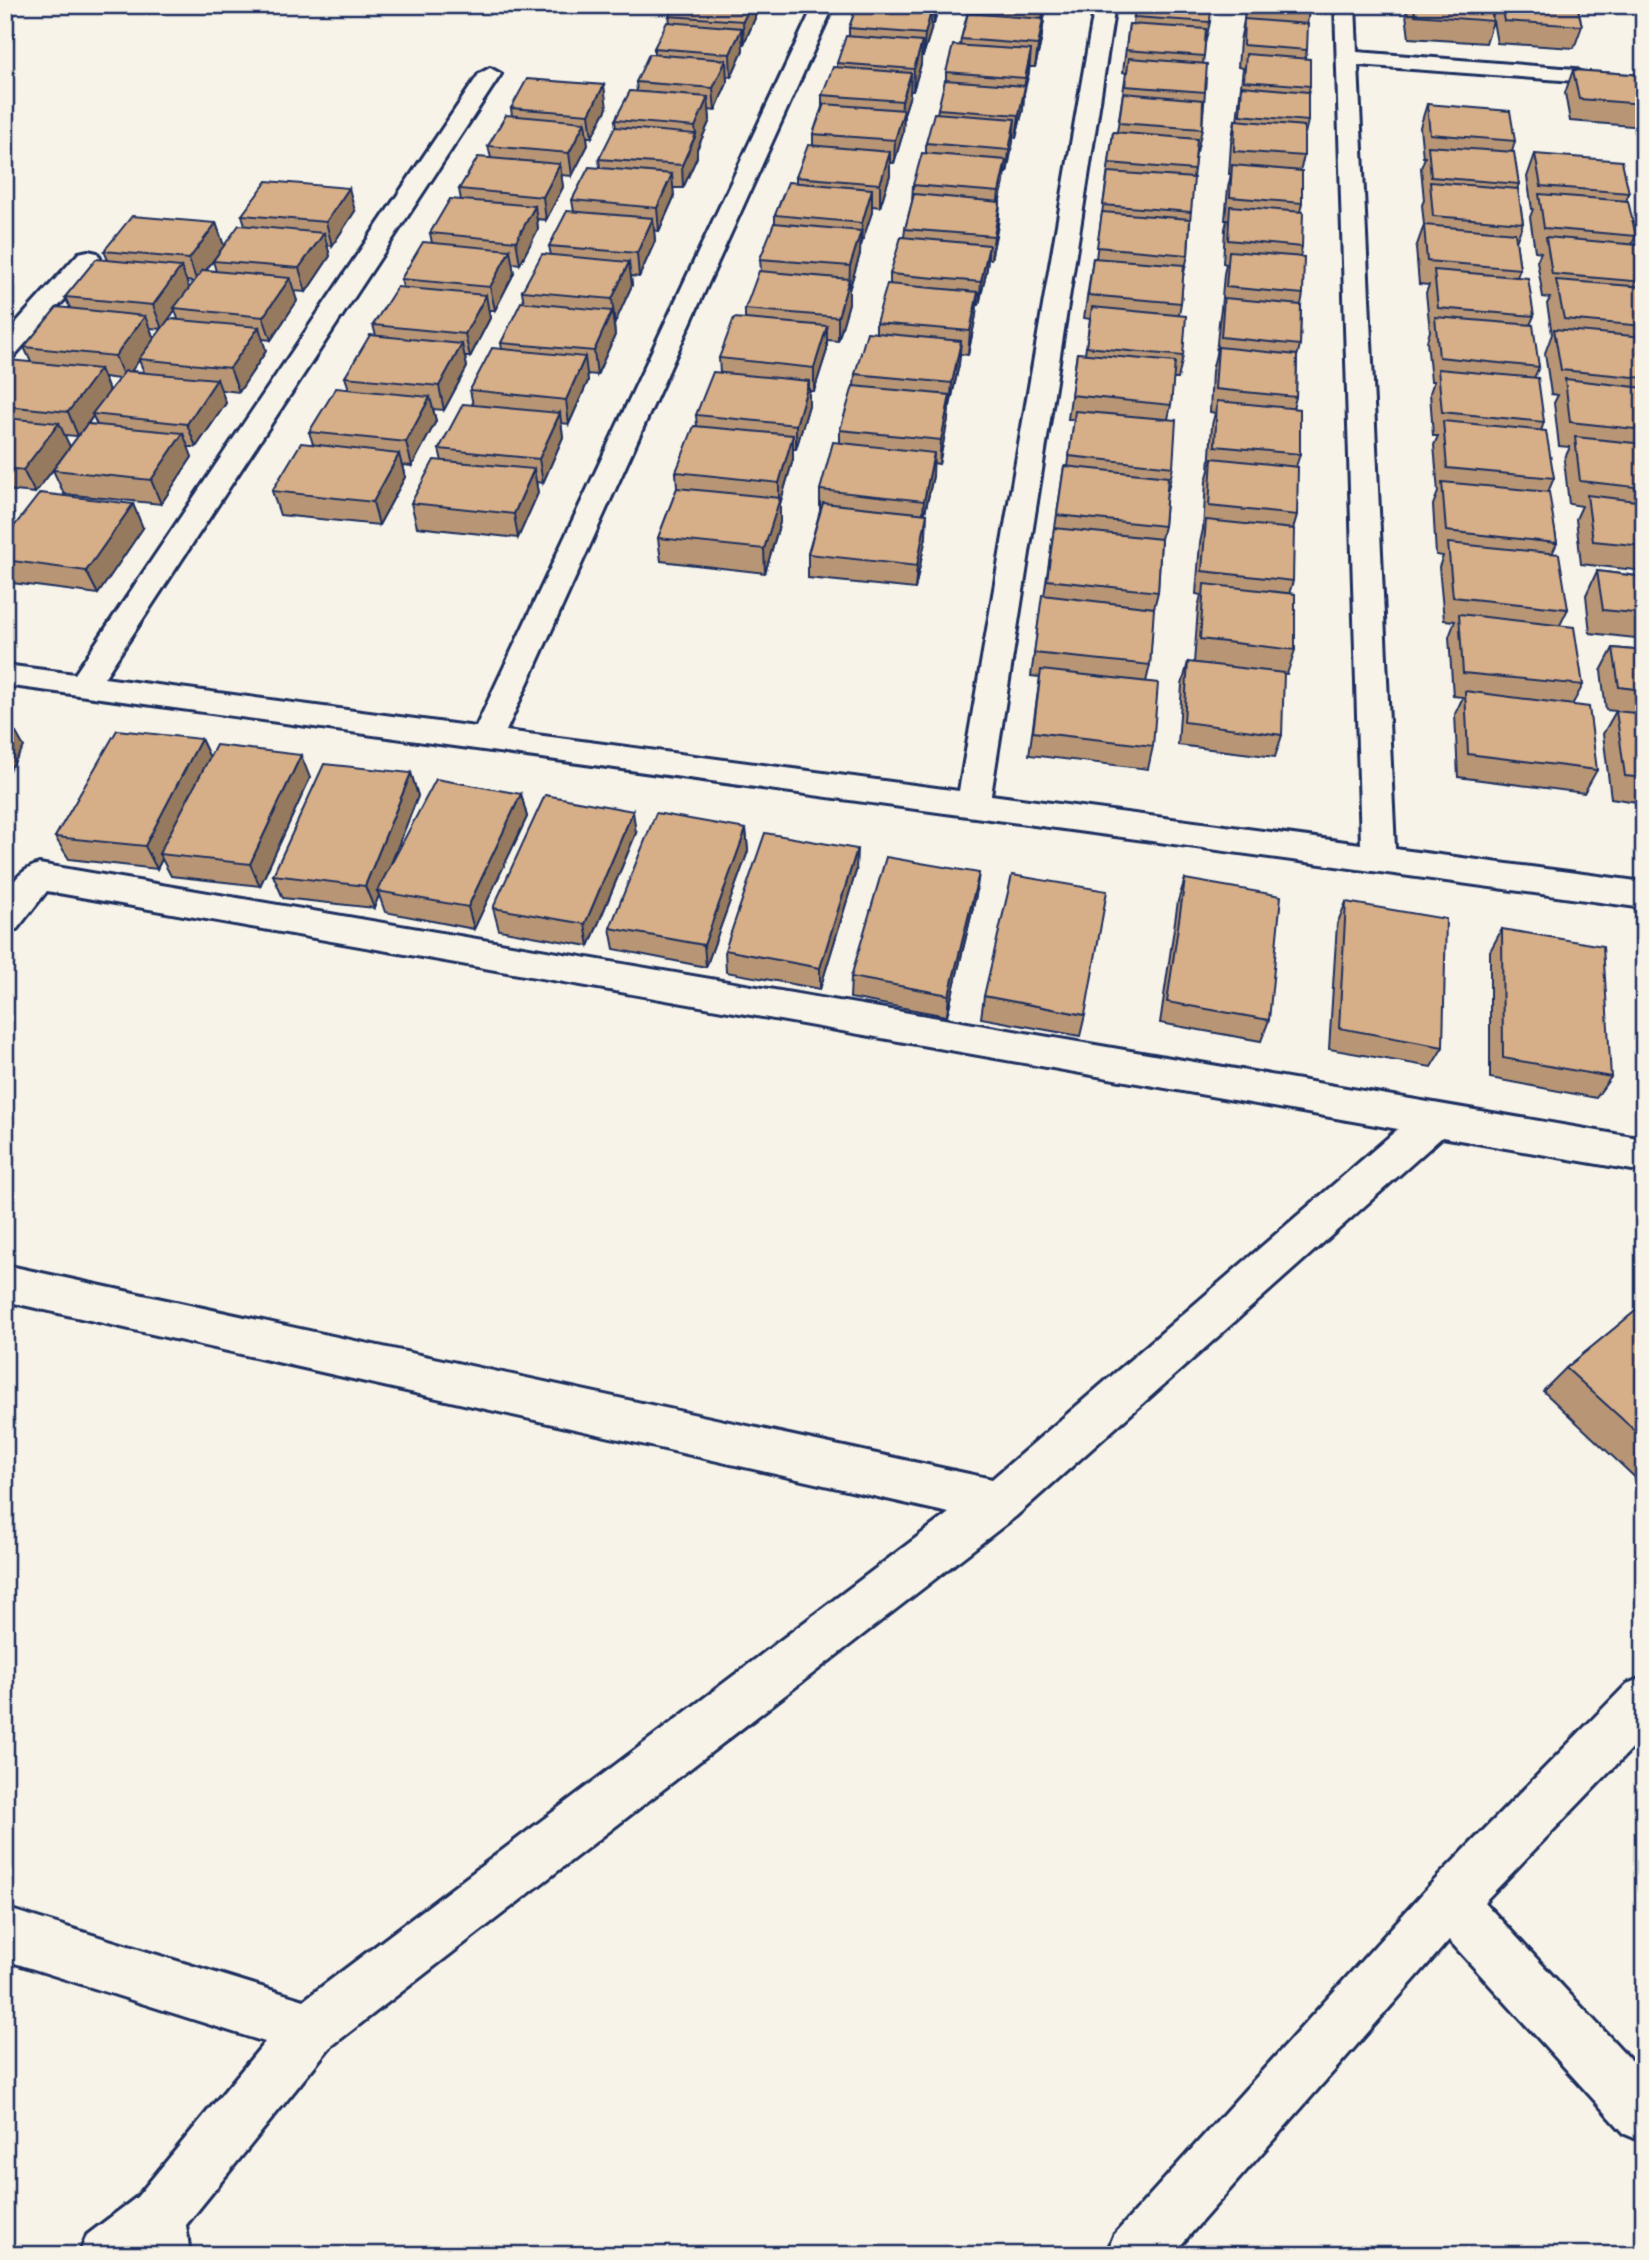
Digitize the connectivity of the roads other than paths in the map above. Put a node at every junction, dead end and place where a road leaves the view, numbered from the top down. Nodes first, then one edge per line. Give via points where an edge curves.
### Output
1 (824, 5) edge
2 (1105, 5) edge
3 (1345, 5) edge
4 (1348, 58) junction
5 (490, 74) dead end
6 (1575, 75) edge
7 (88, 258) dead end
8 (5, 351) edge
9 (5, 674) edge
10 (83, 685) junction
11 (486, 739) junction
12 (973, 803) junction
13 (1378, 857) junction
14 (1644, 895) edge
15 (5, 920) edge
16 (1435, 1120) junction
17 (1644, 1156) edge
18 (5, 1283) edge
19 (999, 1502) junction
20 (1644, 1702) edge
21 (1449, 1902) junction
22 (5, 1934) edge
23 (310, 2029) junction
24 (1644, 2115) edge
25 (160, 2236) edge
26 (107, 2255) edge
27 (1134, 2255) edge

1 - 11 street
2 - 12 street
3 - 4 street
4 - 6 street
4 - 13 street
5 - 10 street
7 - 8 street
9 - 10 street
10 - 11 street
11 - 12 street
12 - 13 street
13 - 14 street
15 - 16 street via 39,877
16 - 17 street
16 - 19 street
18 - 19 street
19 - 23 street
20 - 21 street
21 - 24 street
21 - 27 street
22 - 23 street
23 - 25 street
25 - 26 street

